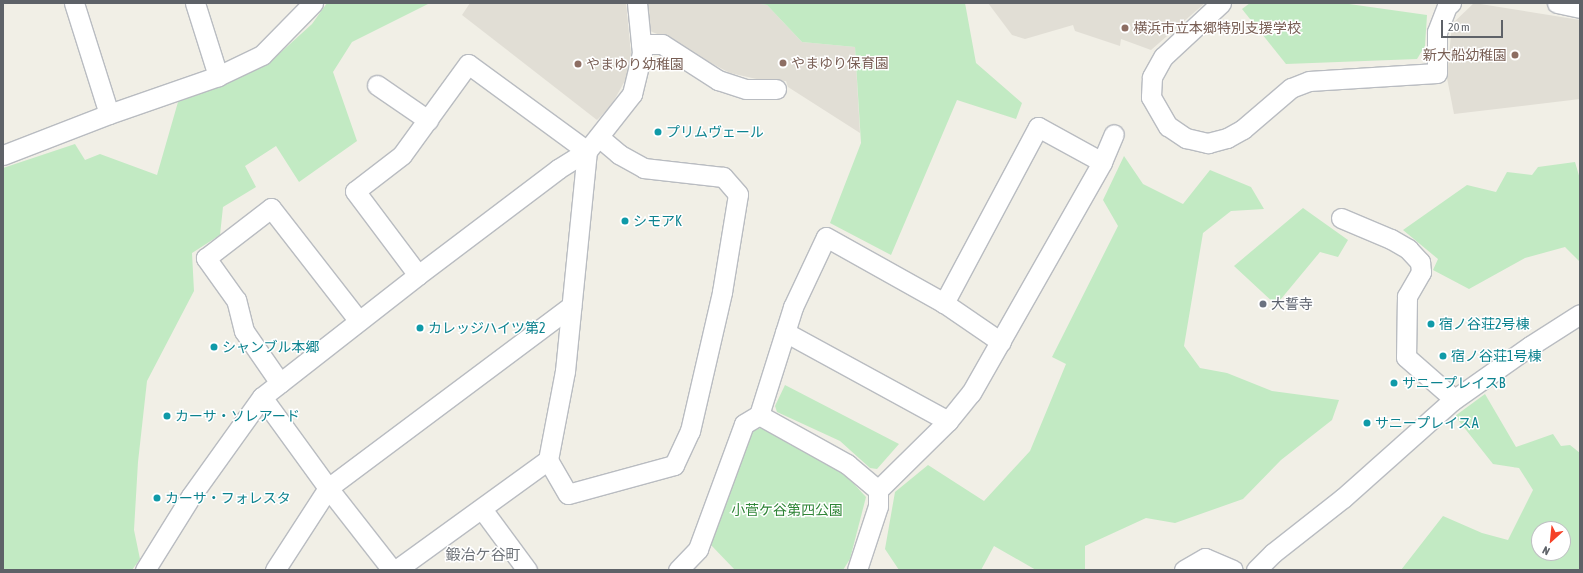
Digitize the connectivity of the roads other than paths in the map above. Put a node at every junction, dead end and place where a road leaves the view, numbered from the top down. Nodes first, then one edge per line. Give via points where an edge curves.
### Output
1 (74, 3) edge
2 (195, 3) edge
3 (637, 3) edge
4 (1221, 3) edge
5 (1451, 3) edge
6 (1557, 3) edge
7 (312, 4) edge
8 (1580, 8) edge
9 (641, 44) junction
10 (218, 76) junction
11 (776, 88) dead end
12 (383, 95) dead end
13 (109, 114) junction
14 (428, 120) junction
15 (1114, 134) dead end
16 (600, 137) junction
17 (587, 151) junction
18 (3, 153) edge
19 (1102, 162) junction
20 (1341, 218) dead end
21 (418, 275) junction
22 (944, 303) junction
23 (570, 306) junction
24 (1580, 314) edge
25 (358, 321) junction
26 (785, 332) junction
27 (1001, 342) junction
28 (280, 383) junction
29 (262, 397) junction
30 (1454, 399) junction
31 (759, 416) junction
32 (948, 421) junction
33 (548, 460) junction
34 (328, 488) junction
35 (878, 490) junction
36 (482, 509) junction
37 (145, 570) edge
38 (275, 570) edge
39 (392, 570) edge
40 (396, 570) edge
41 (527, 570) edge
42 (678, 570) edge
43 (857, 570) edge
44 (1184, 570) edge
45 (1233, 570) edge
46 (1256, 570) edge

1 - 13 street
2 - 10 street
3 - 9 street
4 - 5 street via 1163,57 1152,77 1151,97 1168,126 1186,138 1208,143 1227,138 1243,129 1291,88 1310,81 1437,73 1437,32 1447,6
6 - 8 street
7 - 10 street via 262,55
9 - 11 street via 662,44 718,80 746,89
9 - 16 street via 642,53 632,94
10 - 13 street
12 - 14 street
13 - 18 street
14 - 17 street via 468,64
14 - 21 street via 402,155 355,191
15 - 19 street
16 - 17 street
16 - 33 street via 619,154 644,168 723,177 738,194 722,292 690,432 674,465 568,494
17 - 21 street via 558,169
17 - 23 street
19 - 22 street via 1038,128
19 - 27 street
20 - 30 street via 1391,239 1408,249 1420,262 1421,272 1408,296 1406,357
21 - 25 street
22 - 26 street via 826,237 793,307
22 - 27 street
23 - 33 street via 565,371
23 - 34 street
24 - 30 street
25 - 28 street
25 - 28 street via 271,208 206,258 236,300 244,331
26 - 31 street
26 - 32 street
27 - 32 street via 971,393
28 - 29 street
29 - 34 street
29 - 37 street via 191,496
30 - 46 street via 1343,498 1273,553
31 - 35 street via 847,464
31 - 42 street via 744,424 698,549
32 - 35 street
33 - 36 street
34 - 38 street
34 - 39 street
35 - 43 street via 878,506
36 - 40 street
36 - 41 street
44 - 45 street via 1205,558

